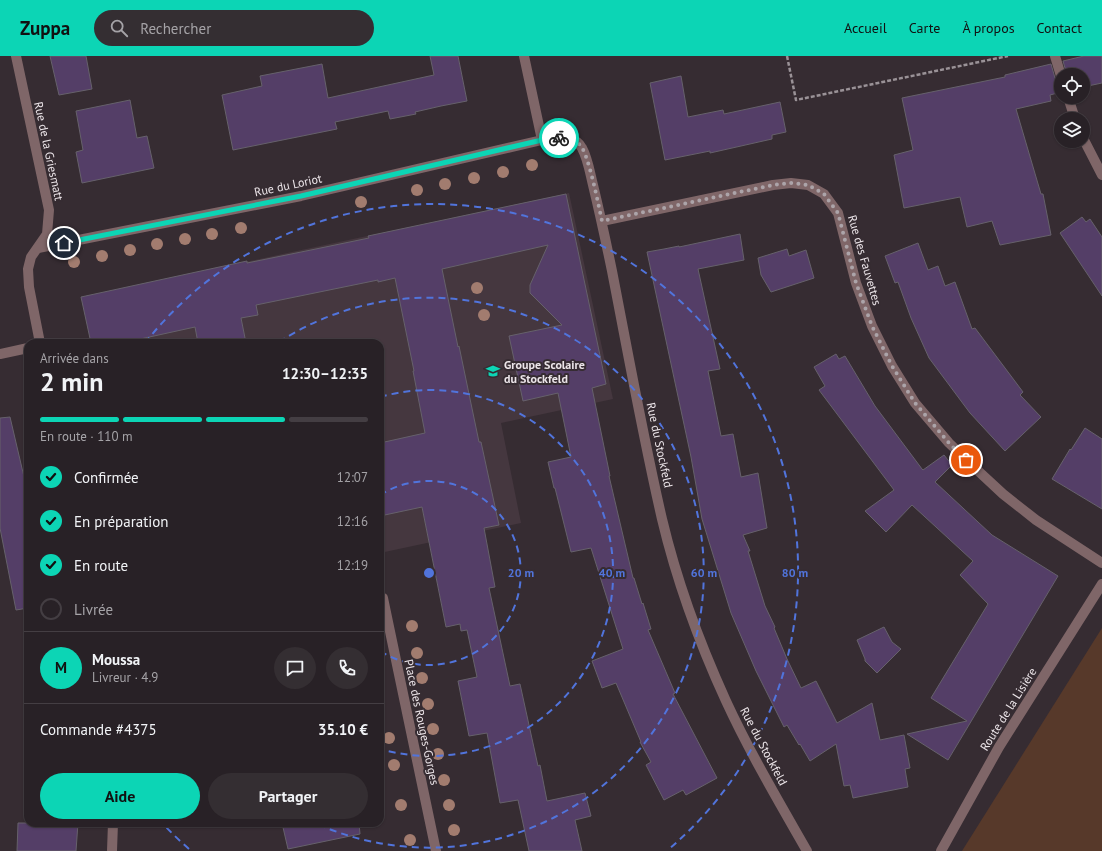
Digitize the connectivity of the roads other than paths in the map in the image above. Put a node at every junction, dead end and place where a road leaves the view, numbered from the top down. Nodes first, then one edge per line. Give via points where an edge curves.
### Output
1 (16, 56) edge
2 (524, 56) edge
3 (1055, 56) edge
4 (1059, 68) edge
5 (542, 140) junction
6 (1088, 148) edge
7 (1102, 175) edge
8 (602, 221) junction
9 (38, 248) junction
10 (39, 339) edge
11 (24, 349) edge
12 (0, 354) edge
13 (1102, 563) edge
14 (1102, 584) edge
15 (384, 603) edge
16 (113, 827) edge
17 (112, 851) edge
18 (436, 851) edge
19 (807, 851) edge
20 (941, 851) edge

1 - 9 street, Rue de la Griesmatt via 49,210 47,234
2 - 5 street
3 - 4 street
5 - 8 street, Rue du Stockfeld via 570,139 581,144
5 - 9 street, Rue du Loriot via 301,196
6 - 7 street
8 - 13 street, Rue des Fauvettes via 773,185 808,185 824,194 838,213 856,283 872,326 892,366 915,403 949,443 1003,494 1036,520
8 - 19 street, Rue du Stockfeld via 662,519 685,601 726,702
9 - 10 street, Rue de la Griesmatt via 31,257 28,269
11 - 12 street
14 - 20 street, Route de la Lisière via 999,747
15 - 18 street, Place des Rouges-Gorges
16 - 17 street

